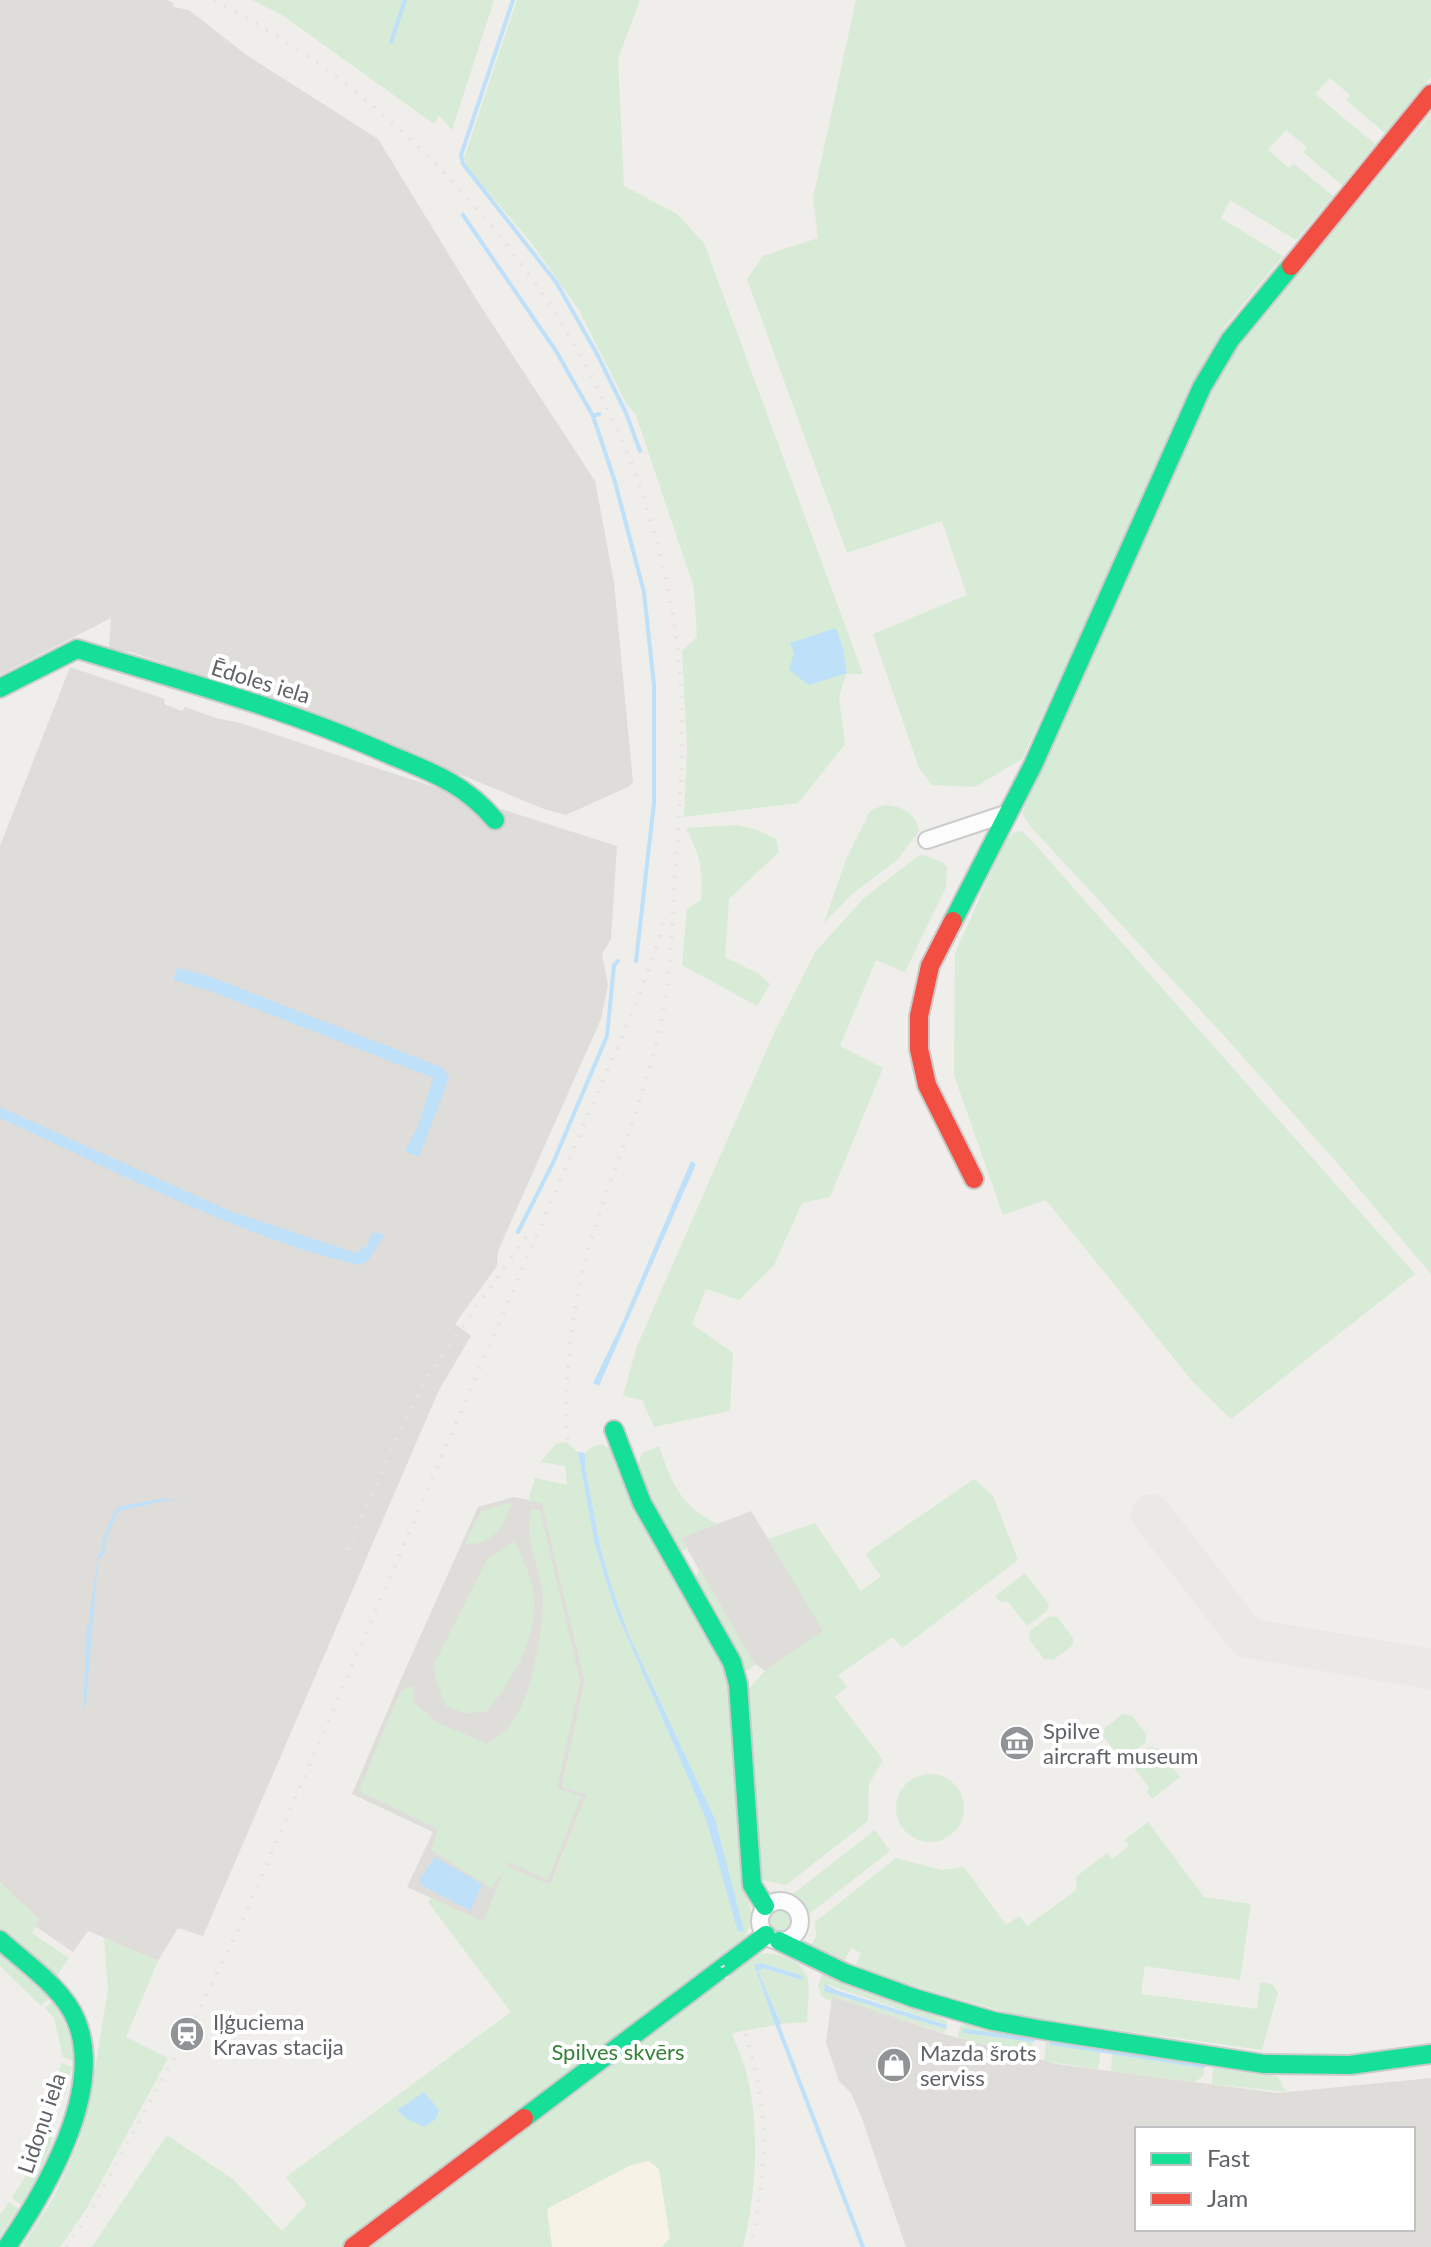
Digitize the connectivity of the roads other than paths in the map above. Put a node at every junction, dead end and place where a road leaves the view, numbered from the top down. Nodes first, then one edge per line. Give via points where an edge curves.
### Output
1 (1431, 94) edge
2 (0, 688) edge
3 (1008, 813) junction
4 (495, 820) dead end
5 (927, 840) dead end
6 (974, 1179) dead end
7 (614, 1430) dead end
8 (765, 1906) junction
9 (772, 1938) junction
10 (0, 1940) edge
11 (1431, 2054) edge
12 (7, 2247) edge
13 (353, 2247) edge

1 - 3 street via 1230,340 1202,387
2 - 4 street, Ēdoles iela via 77,649 332,729 457,784
3 - 5 street
3 - 6 street via 930,966 919,1016 927,1085
7 - 8 street via 642,1503 732,1662 738,1684 752,1885
8 - 9 street via 760,1921
8 - 9 street via 783,1900 799,1912 801,1921 796,1933
9 - 11 street via 914,1998 1043,2030 1264,2064 1350,2065
9 - 13 street
10 - 12 street, Lidoņu iela via 70,2010 85,2056 71,2123 55,2166

